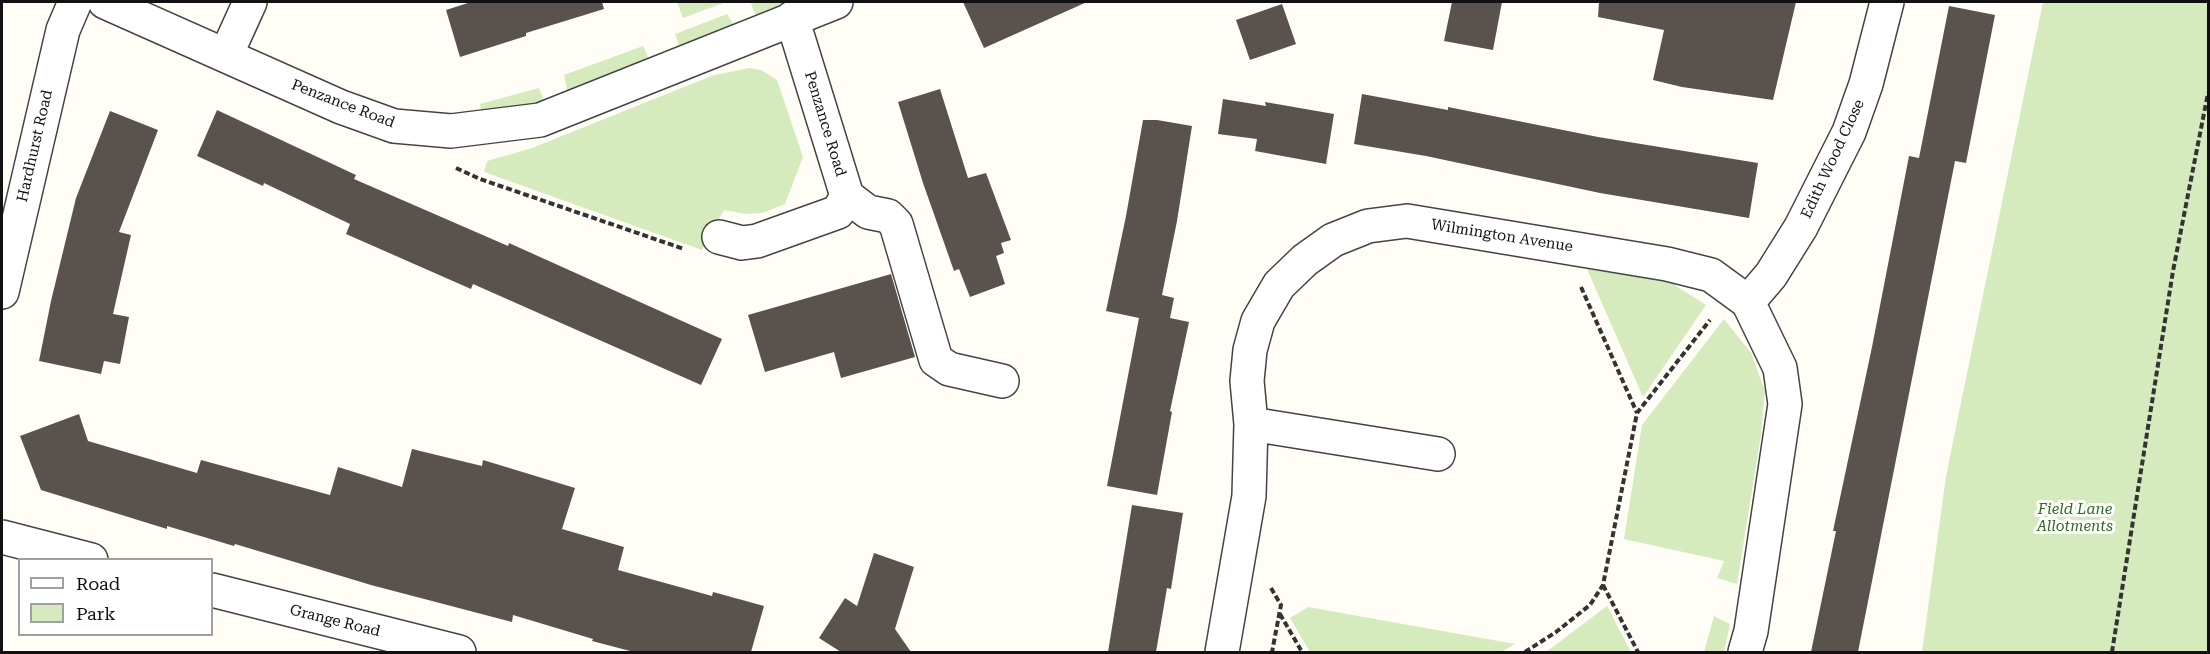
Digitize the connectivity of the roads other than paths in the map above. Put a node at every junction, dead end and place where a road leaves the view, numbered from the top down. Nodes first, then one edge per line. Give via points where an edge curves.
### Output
1 (75, 2) edge
2 (105, 2) edge
3 (250, 2) edge
4 (836, 2) edge
5 (1887, 2) edge
6 (792, 18) junction
7 (226, 55) junction
8 (847, 196) junction
9 (719, 237) dead end
10 (2, 292) edge
11 (1740, 296) junction
12 (1002, 381) dead end
13 (1251, 424) junction
14 (1438, 454) dead end
15 (2, 537) edge
16 (83, 558) edge
17 (213, 590) edge
18 (459, 652) edge
19 (1222, 652) edge
20 (1745, 652) edge

1 - 10 street, Hardhurst Road via 61,39
2 - 7 street, Penzance Road
3 - 7 street
4 - 6 street, Penzance Road
5 - 11 street, Edith Wood Close via 1849,132 1801,227 1771,275
6 - 7 street, Penzance Road via 540,120 451,131 394,126 341,107
6 - 8 street, Penzance Road
8 - 9 street, Penzance Road via 838,212 757,241 742,243
8 - 12 street via 868,212 888,216 896,224 936,360 949,369
11 - 13 street, Wilmington Avenue via 1711,275 1667,264 1407,221 1368,226 1333,240 1279,285 1258,321 1250,350 1247,381
11 - 20 street via 1780,368 1785,404
13 - 14 street
13 - 19 street, Wilmington Avenue via 1250,496
15 - 16 street
17 - 18 street, Grange Road

